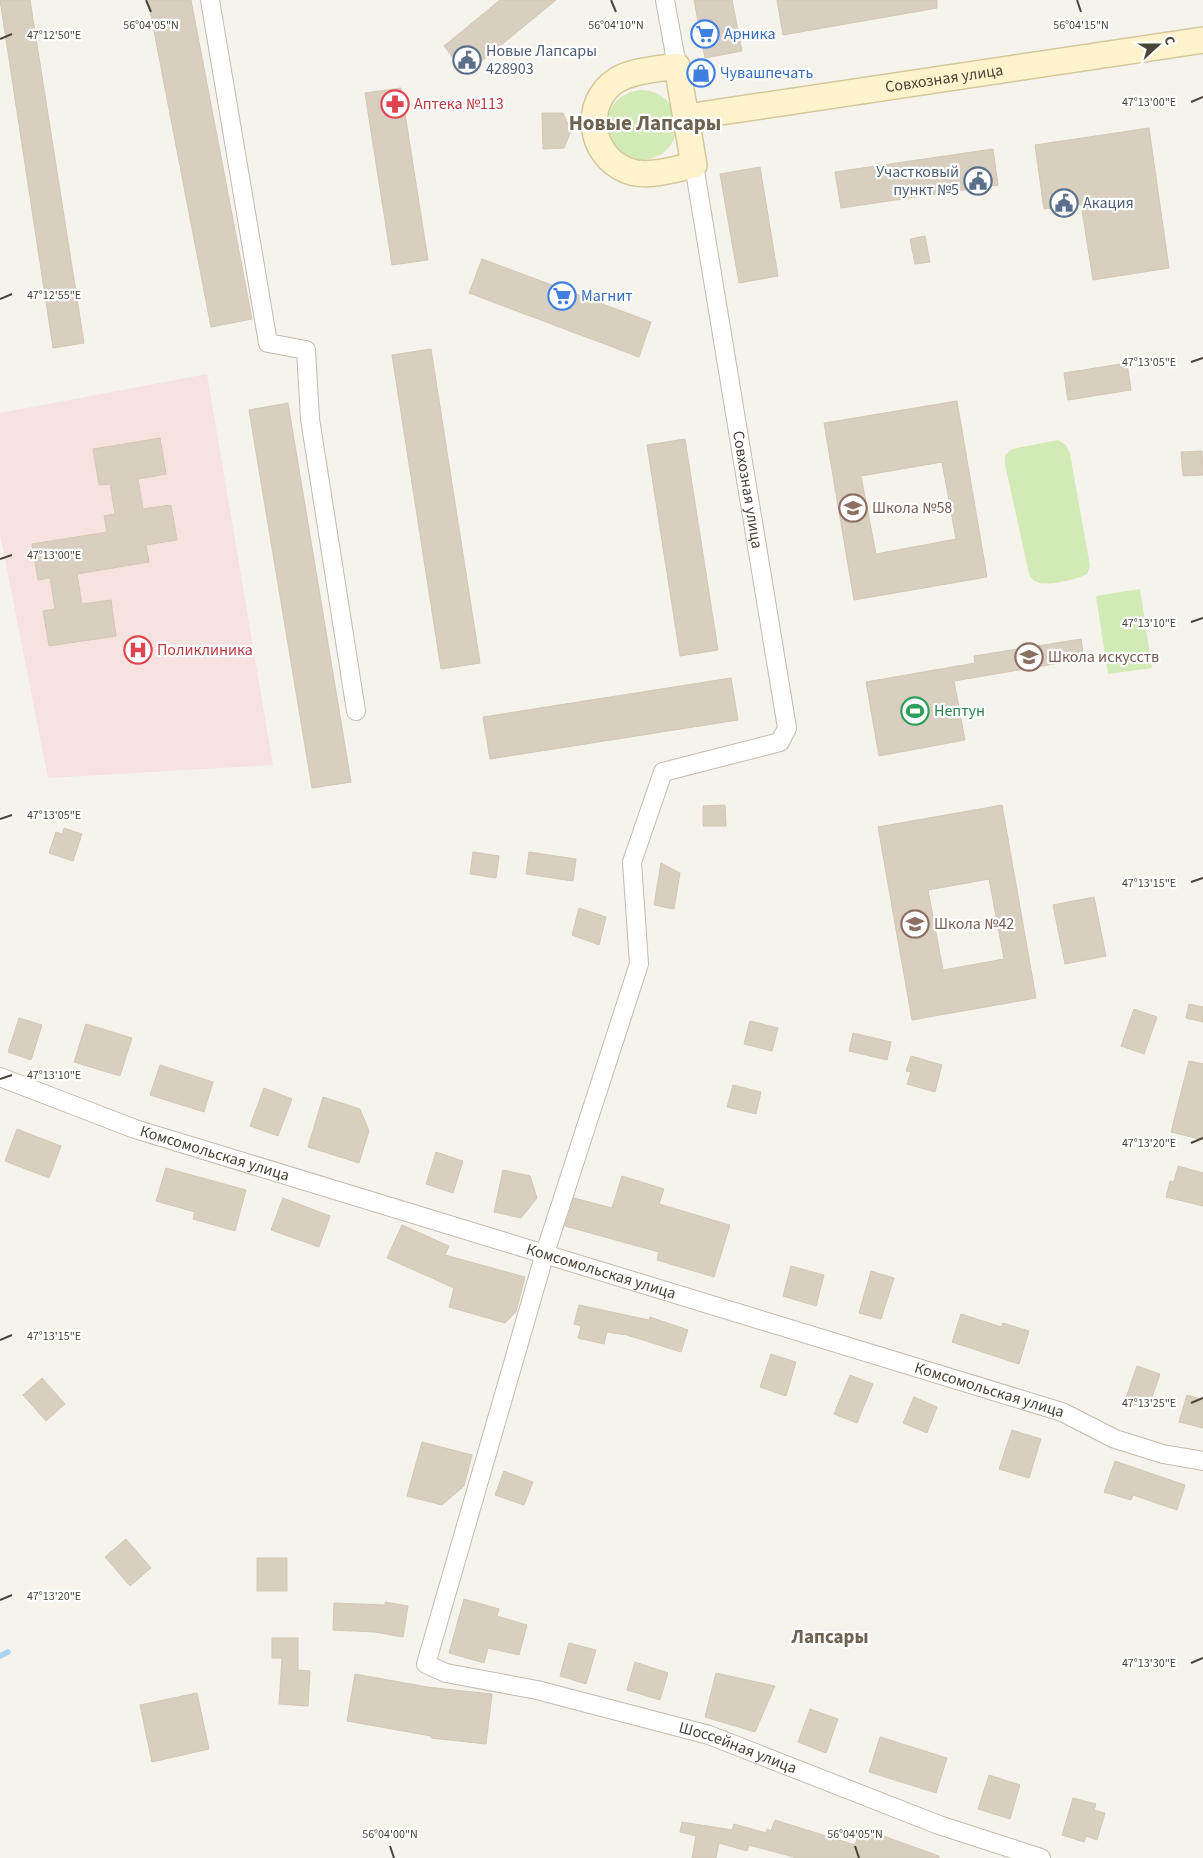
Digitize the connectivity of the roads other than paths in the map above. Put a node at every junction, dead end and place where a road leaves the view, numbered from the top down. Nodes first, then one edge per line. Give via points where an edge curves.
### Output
1 (210, 0) edge
2 (665, 0) edge
3 (1203, 40) edge
4 (677, 66) junction
5 (686, 117) junction
6 (694, 165) junction
7 (356, 711) dead end
8 (0, 1078) edge
9 (546, 1254) junction
10 (1203, 1461) edge
11 (1041, 1858) edge

1 - 7 street via 268,343 306,350 310,419
2 - 4 street, Совхозная улица
3 - 5 street, Совхозная улица
4 - 5 street, Совхозная улица
4 - 6 street via 636,73 618,80 603,93 596,108 594,130 599,147 611,162 627,171 642,174
5 - 6 street, Совхозная улица
6 - 9 street, Совхозная улица via 787,728 780,742 663,772 632,862 639,964
8 - 9 street, Комсомольская улица via 135,1129
9 - 10 street, Комсомольская улица via 1062,1412 1114,1439 1163,1454
9 - 11 street, Шоссейная улица via 426,1664 446,1673 537,1690 709,1735 939,1824

